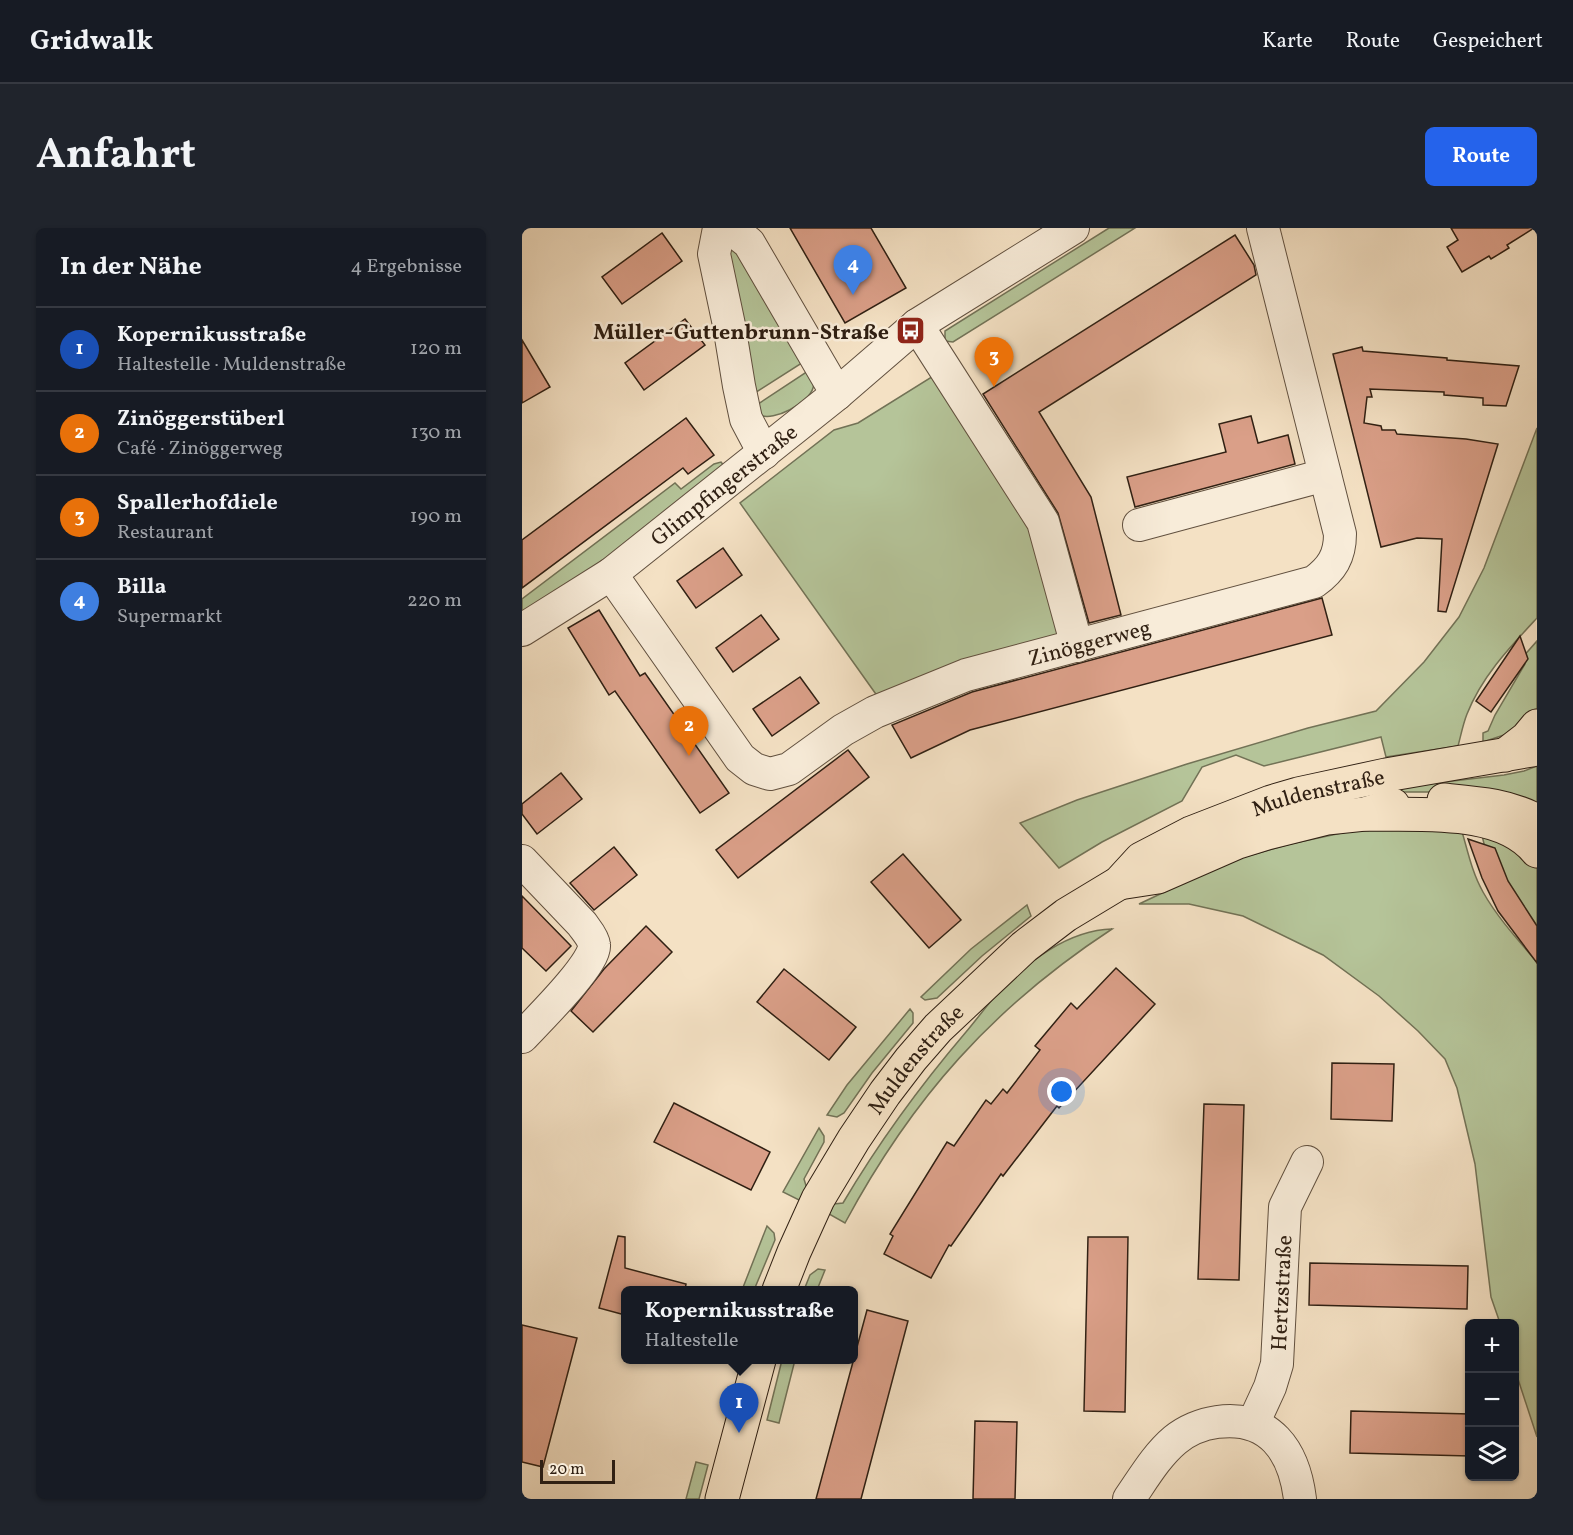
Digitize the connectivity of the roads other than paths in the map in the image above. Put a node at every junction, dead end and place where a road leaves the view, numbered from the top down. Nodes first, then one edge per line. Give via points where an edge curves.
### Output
1 (719, 228) edge
2 (730, 228) edge
3 (1073, 228) edge
4 (1263, 228) edge
5 (916, 325) junction
6 (837, 394) junction
7 (764, 453) junction
8 (1325, 475) junction
9 (1139, 525) dead end
10 (611, 574) junction
11 (522, 630) edge
12 (1077, 646) junction
13 (1537, 726) edge
14 (1537, 750) edge
15 (1505, 755) junction
16 (1365, 814) junction
17 (1537, 821) edge
18 (1537, 851) edge
19 (522, 861) edge
20 (1119, 884) junction
21 (522, 1038) edge
22 (1307, 1162) dead end
23 (781, 1286) edge
24 (758, 1364) edge
25 (1253, 1424) junction
26 (722, 1499) edge
27 (1129, 1499) edge
28 (1300, 1499) edge

1 - 7 street via 714,254 739,386 746,419
2 - 6 street via 749,243
3 - 5 street, Glimpfingerstraße
4 - 8 street, Zinöggerweg
5 - 6 street, Glimpfingerstraße
5 - 12 street via 1043,522
6 - 7 street, Glimpfingerstraße
7 - 10 street, Glimpfingerstraße
8 - 9 street
8 - 12 street, Zinöggerweg via 1340,534 1340,548 1326,574 1314,582
10 - 11 street, Glimpfingerstraße
10 - 12 street, Zinöggerweg via 740,758 753,769 770,774 789,769 843,730 899,701 966,675
13 - 15 main road
14 - 15 main road, Muldenstraße
15 - 20 main road, Muldenstraße via 1327,787 1271,802 1163,846 1141,858
16 - 17 main road, Muldenstraße via 1407,801 1438,800 1513,810
16 - 18 main road via 1477,819 1520,833
16 - 20 main road, Muldenstraße via 1327,818 1267,833 1158,877
19 - 21 street via 582,924 595,945 583,970
20 - 23 main road, Muldenstraße via 1066,915 1024,947 938,1028 911,1059 854,1139 818,1199
22 - 25 street, Hertzstraße via 1285,1208 1277,1364
24 - 26 main road
25 - 27 street via 1233,1420 1211,1423 1176,1439
25 - 28 street via 1283,1448 1294,1467

